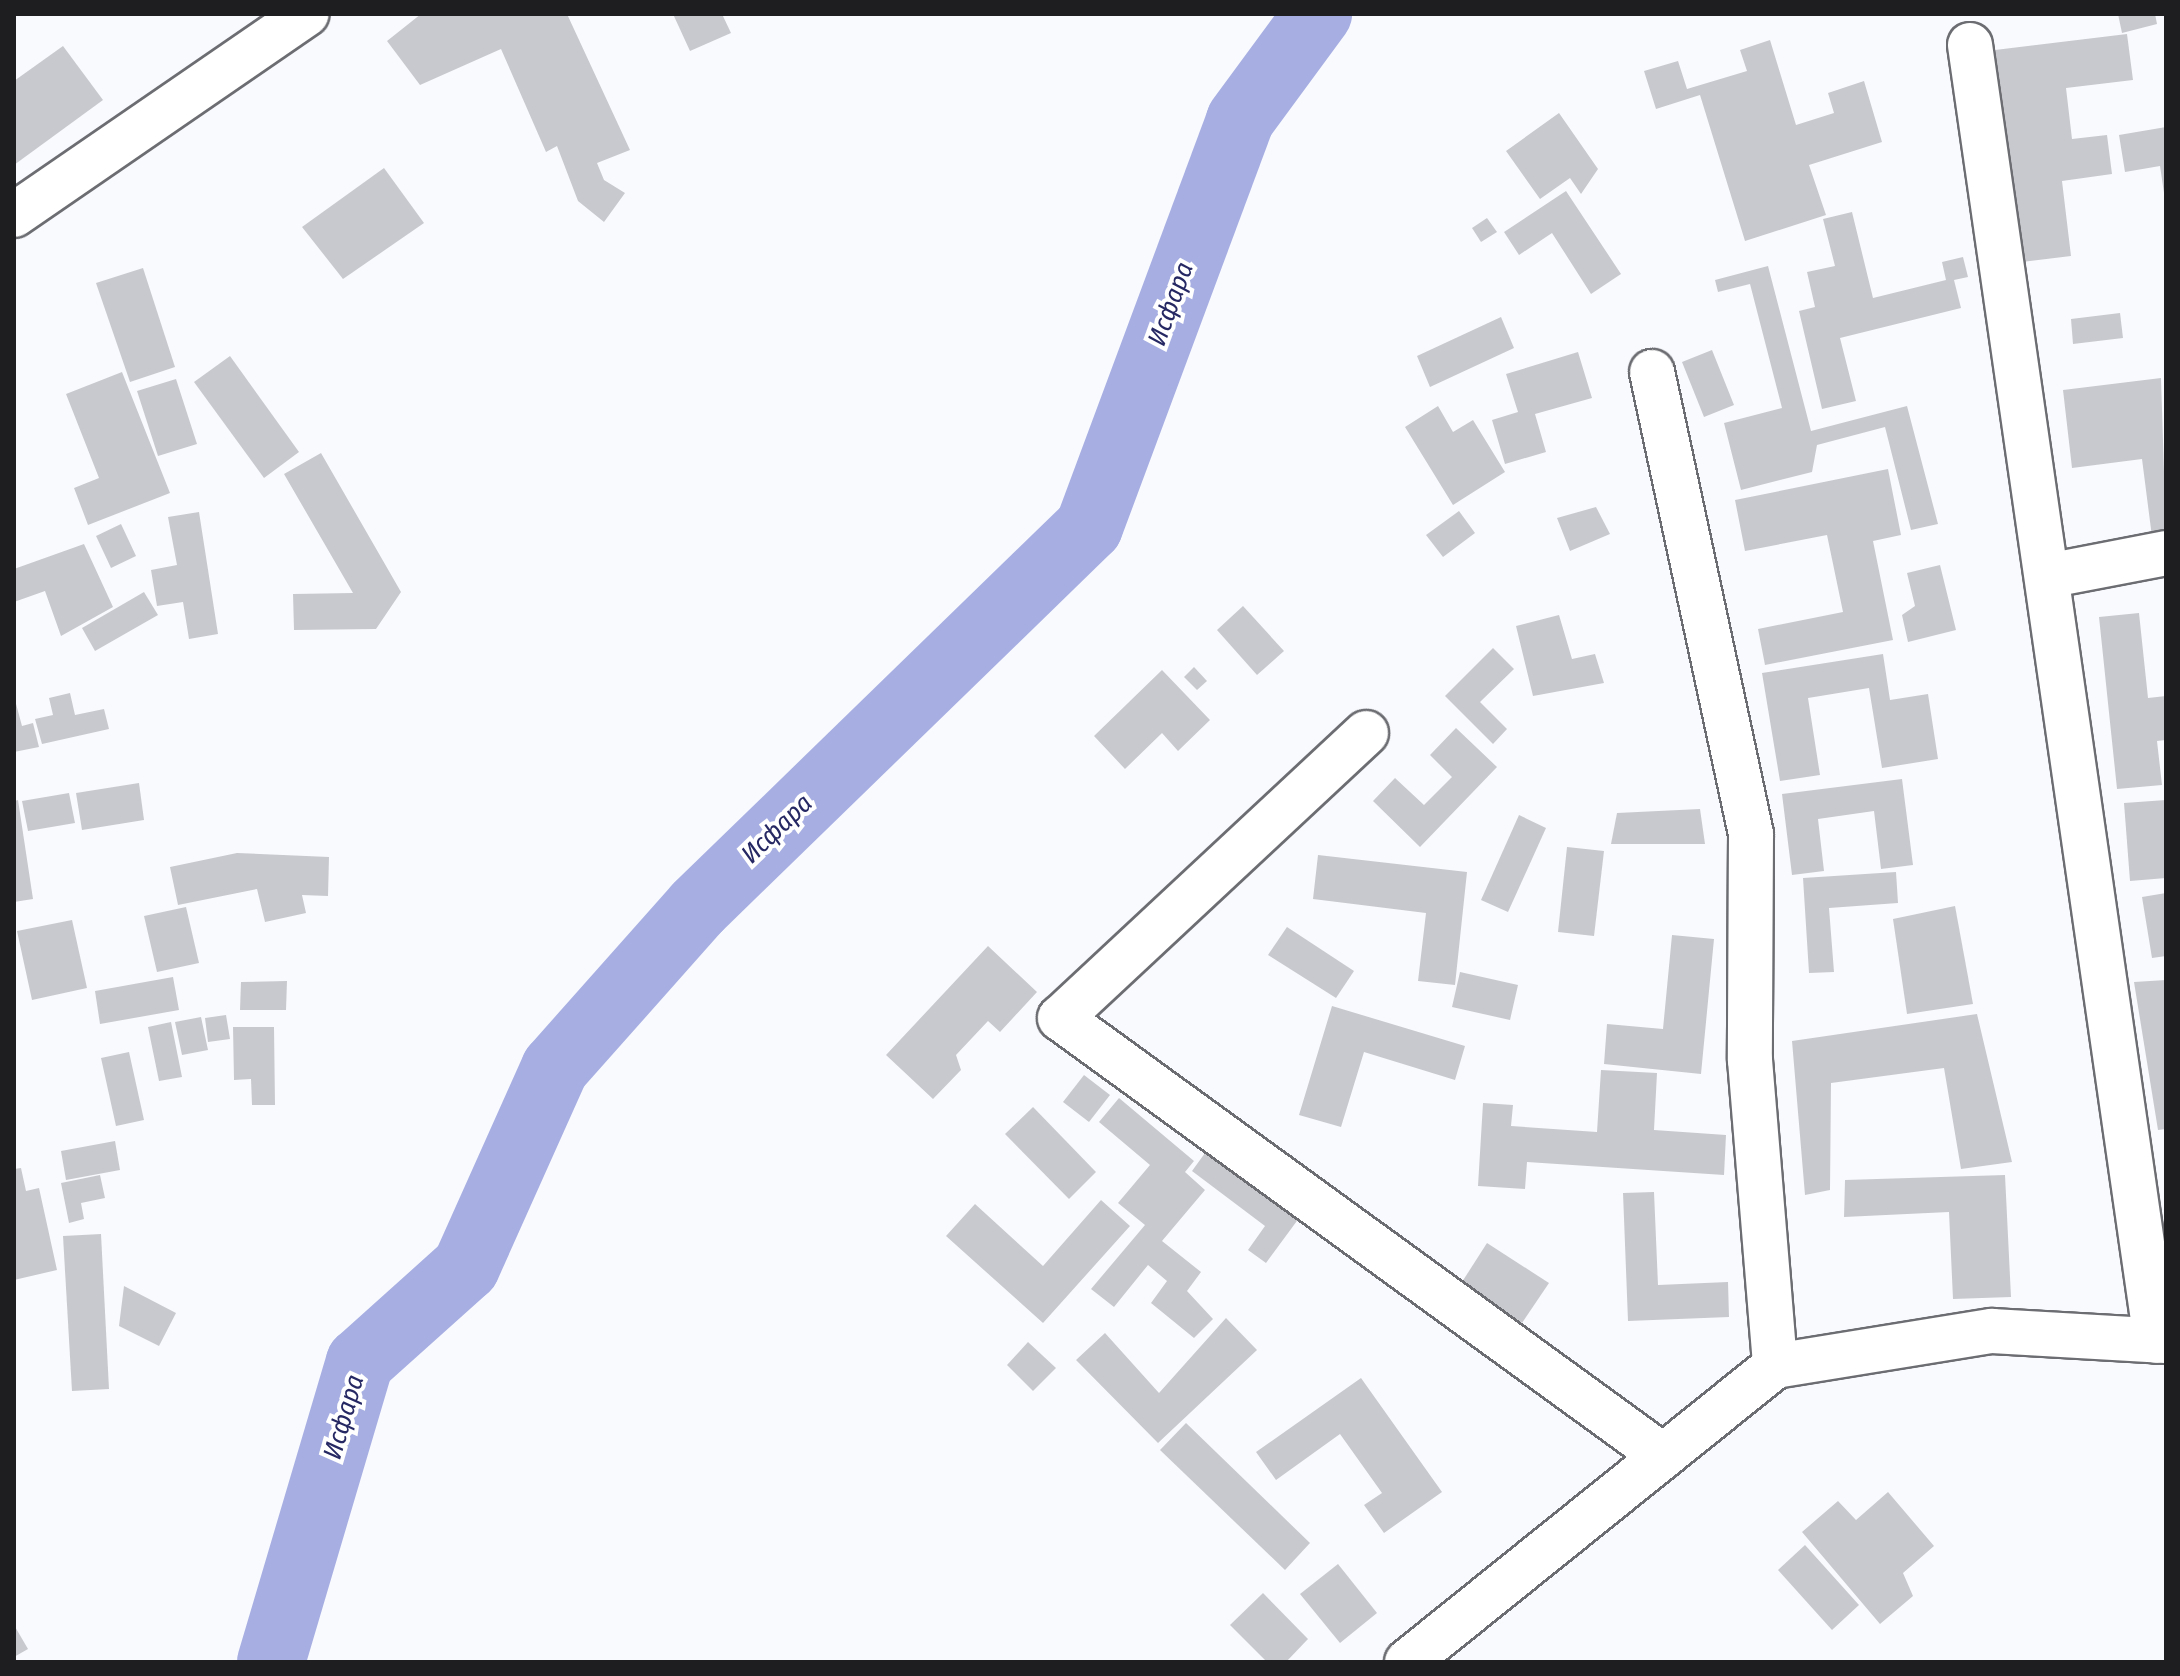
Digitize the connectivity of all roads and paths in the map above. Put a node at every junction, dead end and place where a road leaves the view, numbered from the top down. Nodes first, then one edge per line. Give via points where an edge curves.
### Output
1 (307, 14) edge
2 (1970, 45) dead end
3 (14, 215) edge
4 (1652, 372) dead end
5 (2166, 553) edge
6 (2047, 576) junction
7 (1366, 733) dead end
8 (2161, 1341) edge
9 (1775, 1366) junction
10 (1663, 1456) junction
11 (1407, 1662) edge

1 - 3 street
2 - 6 street
4 - 9 street via 1751,834 1750,1060
5 - 6 street
6 - 8 street
7 - 10 street via 1060,1018
8 - 9 street via 1992,1331
9 - 10 street
10 - 11 street

